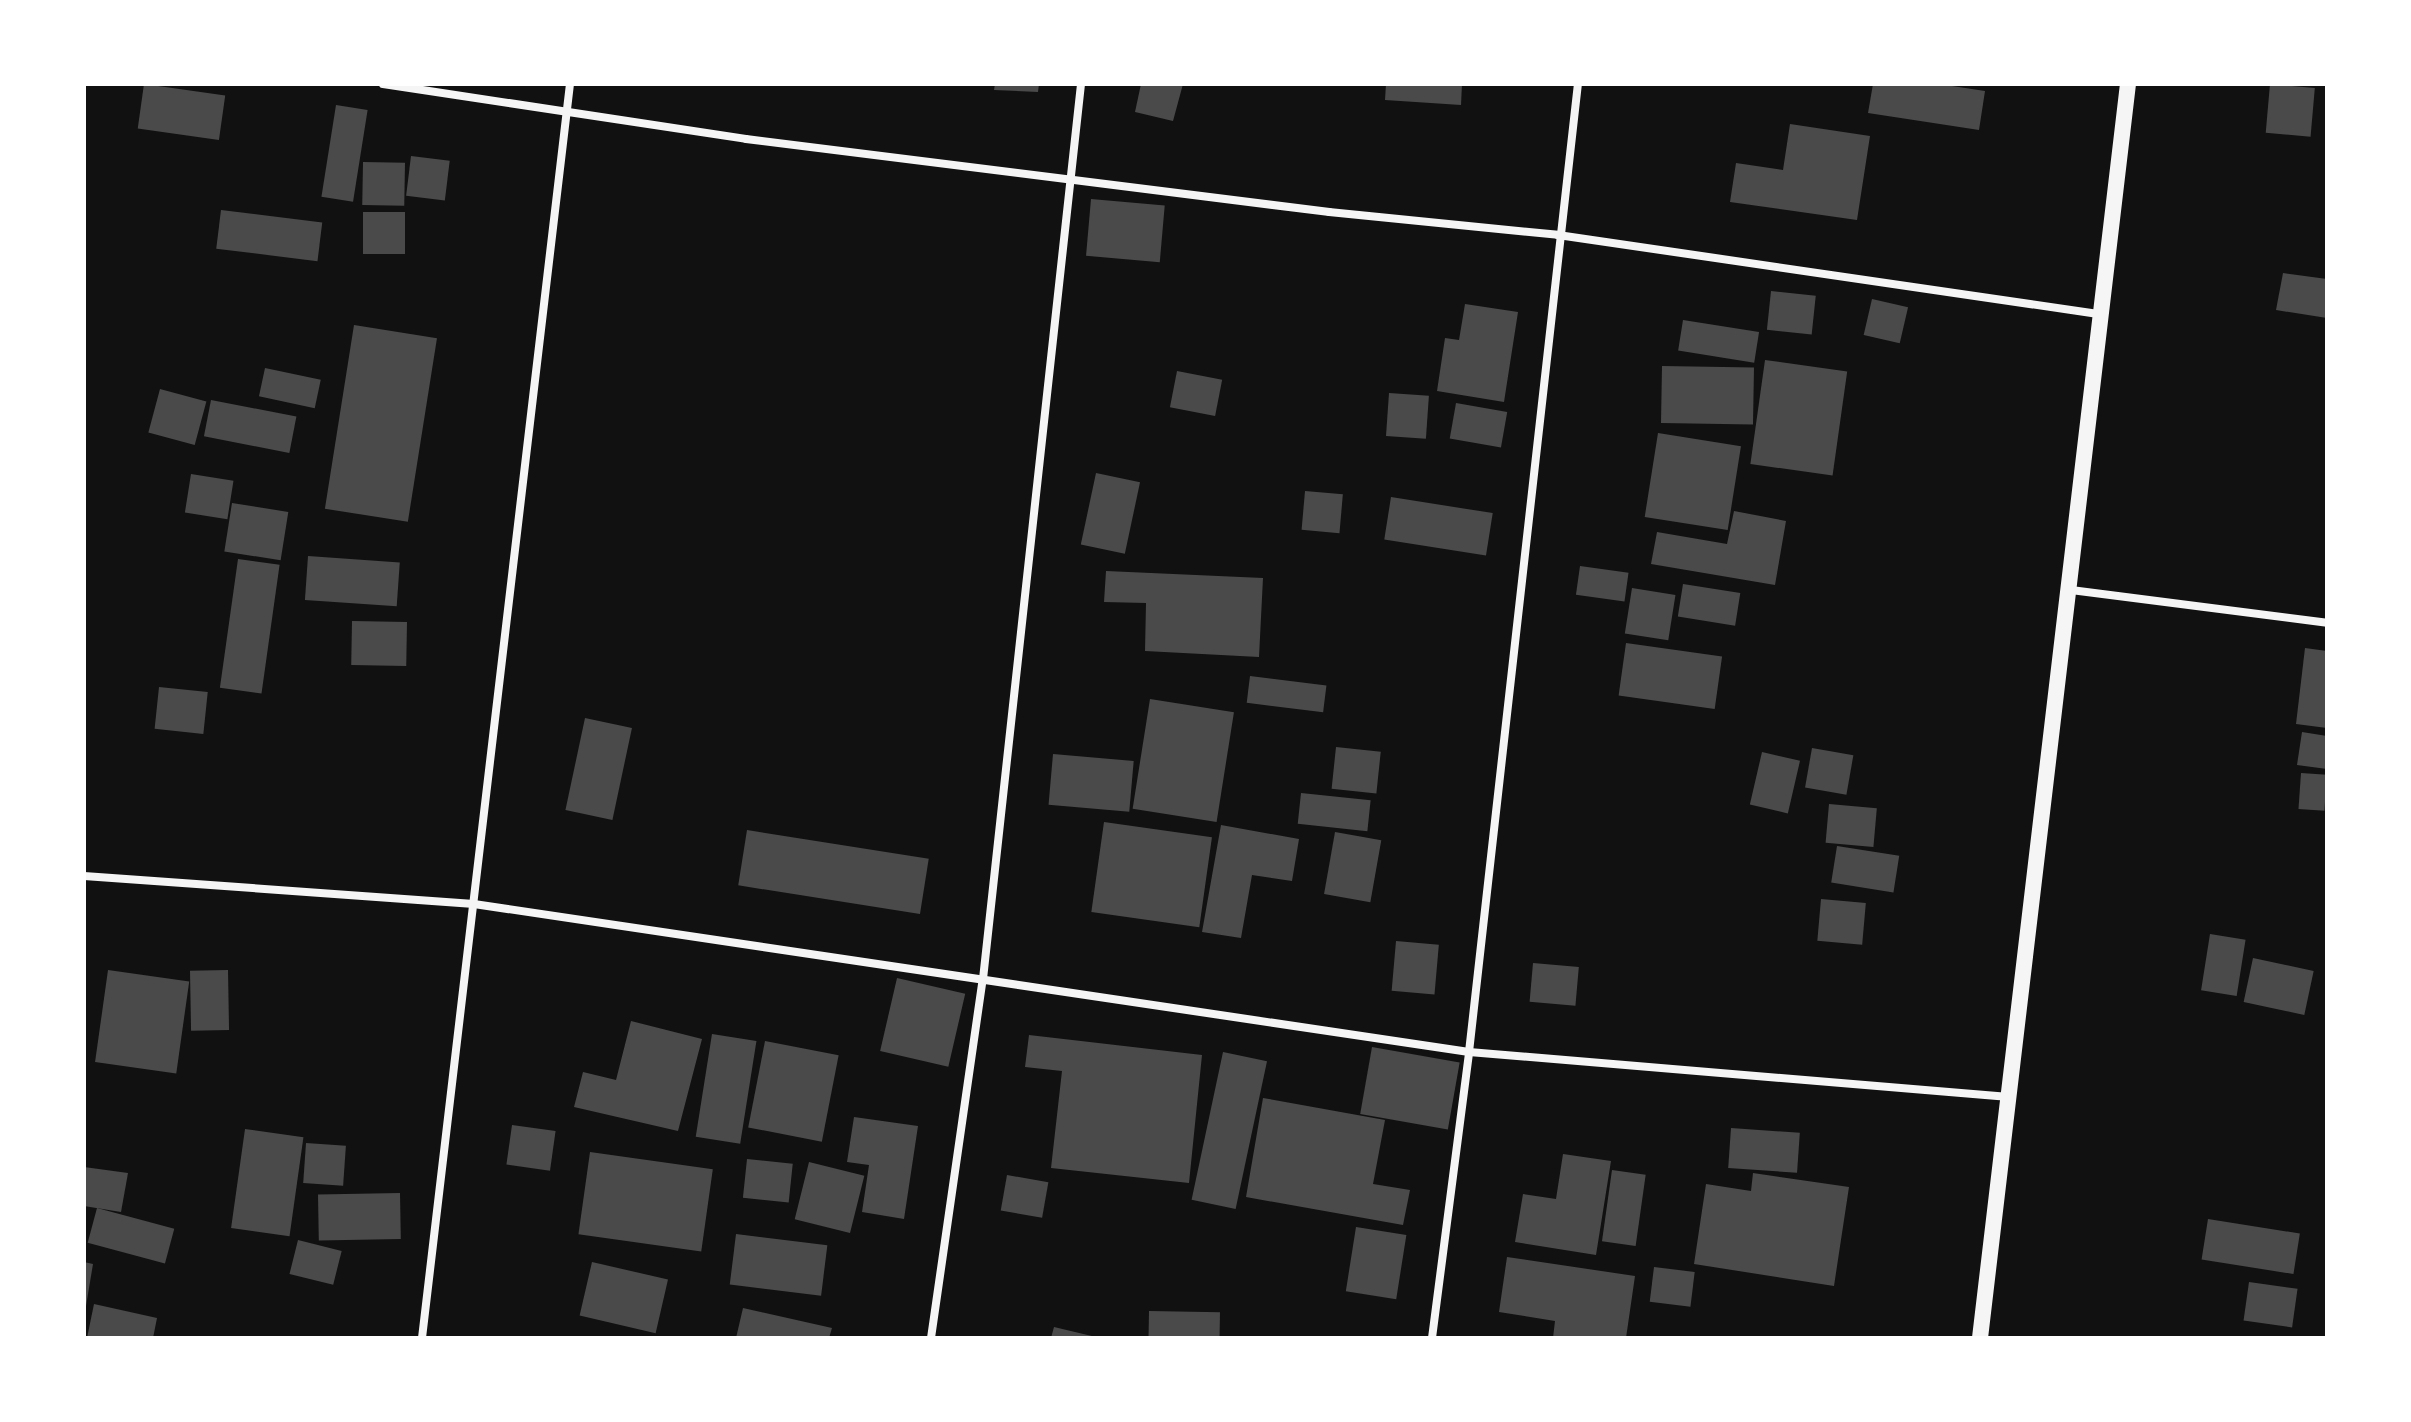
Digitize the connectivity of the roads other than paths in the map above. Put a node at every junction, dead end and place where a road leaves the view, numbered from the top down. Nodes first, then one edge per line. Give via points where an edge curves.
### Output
1 (383, 84) edge
2 (570, 84) edge
3 (1081, 84) edge
4 (1578, 84) edge
5 (2128, 84) edge
6 (567, 110) junction
7 (1070, 176) junction
8 (1558, 235) junction
9 (2098, 314) junction
10 (2071, 590) junction
11 (2327, 623) edge
12 (84, 876) edge
13 (474, 904) junction
14 (983, 979) junction
15 (1469, 1052) junction
16 (2009, 1097) junction
17 (422, 1338) edge
18 (931, 1338) edge
19 (1432, 1338) edge
20 (1980, 1338) edge

1 - 6 street
2 - 6 street
3 - 7 street
4 - 8 street
5 - 9 main road
6 - 7 street via 746,139
6 - 13 street
7 - 8 street via 1329,212
7 - 14 street
8 - 9 street
8 - 15 street
9 - 10 main road
10 - 11 street
10 - 16 main road
12 - 13 street
13 - 14 street
13 - 17 street
14 - 15 street
14 - 18 street
15 - 16 street
15 - 19 street
16 - 20 main road

